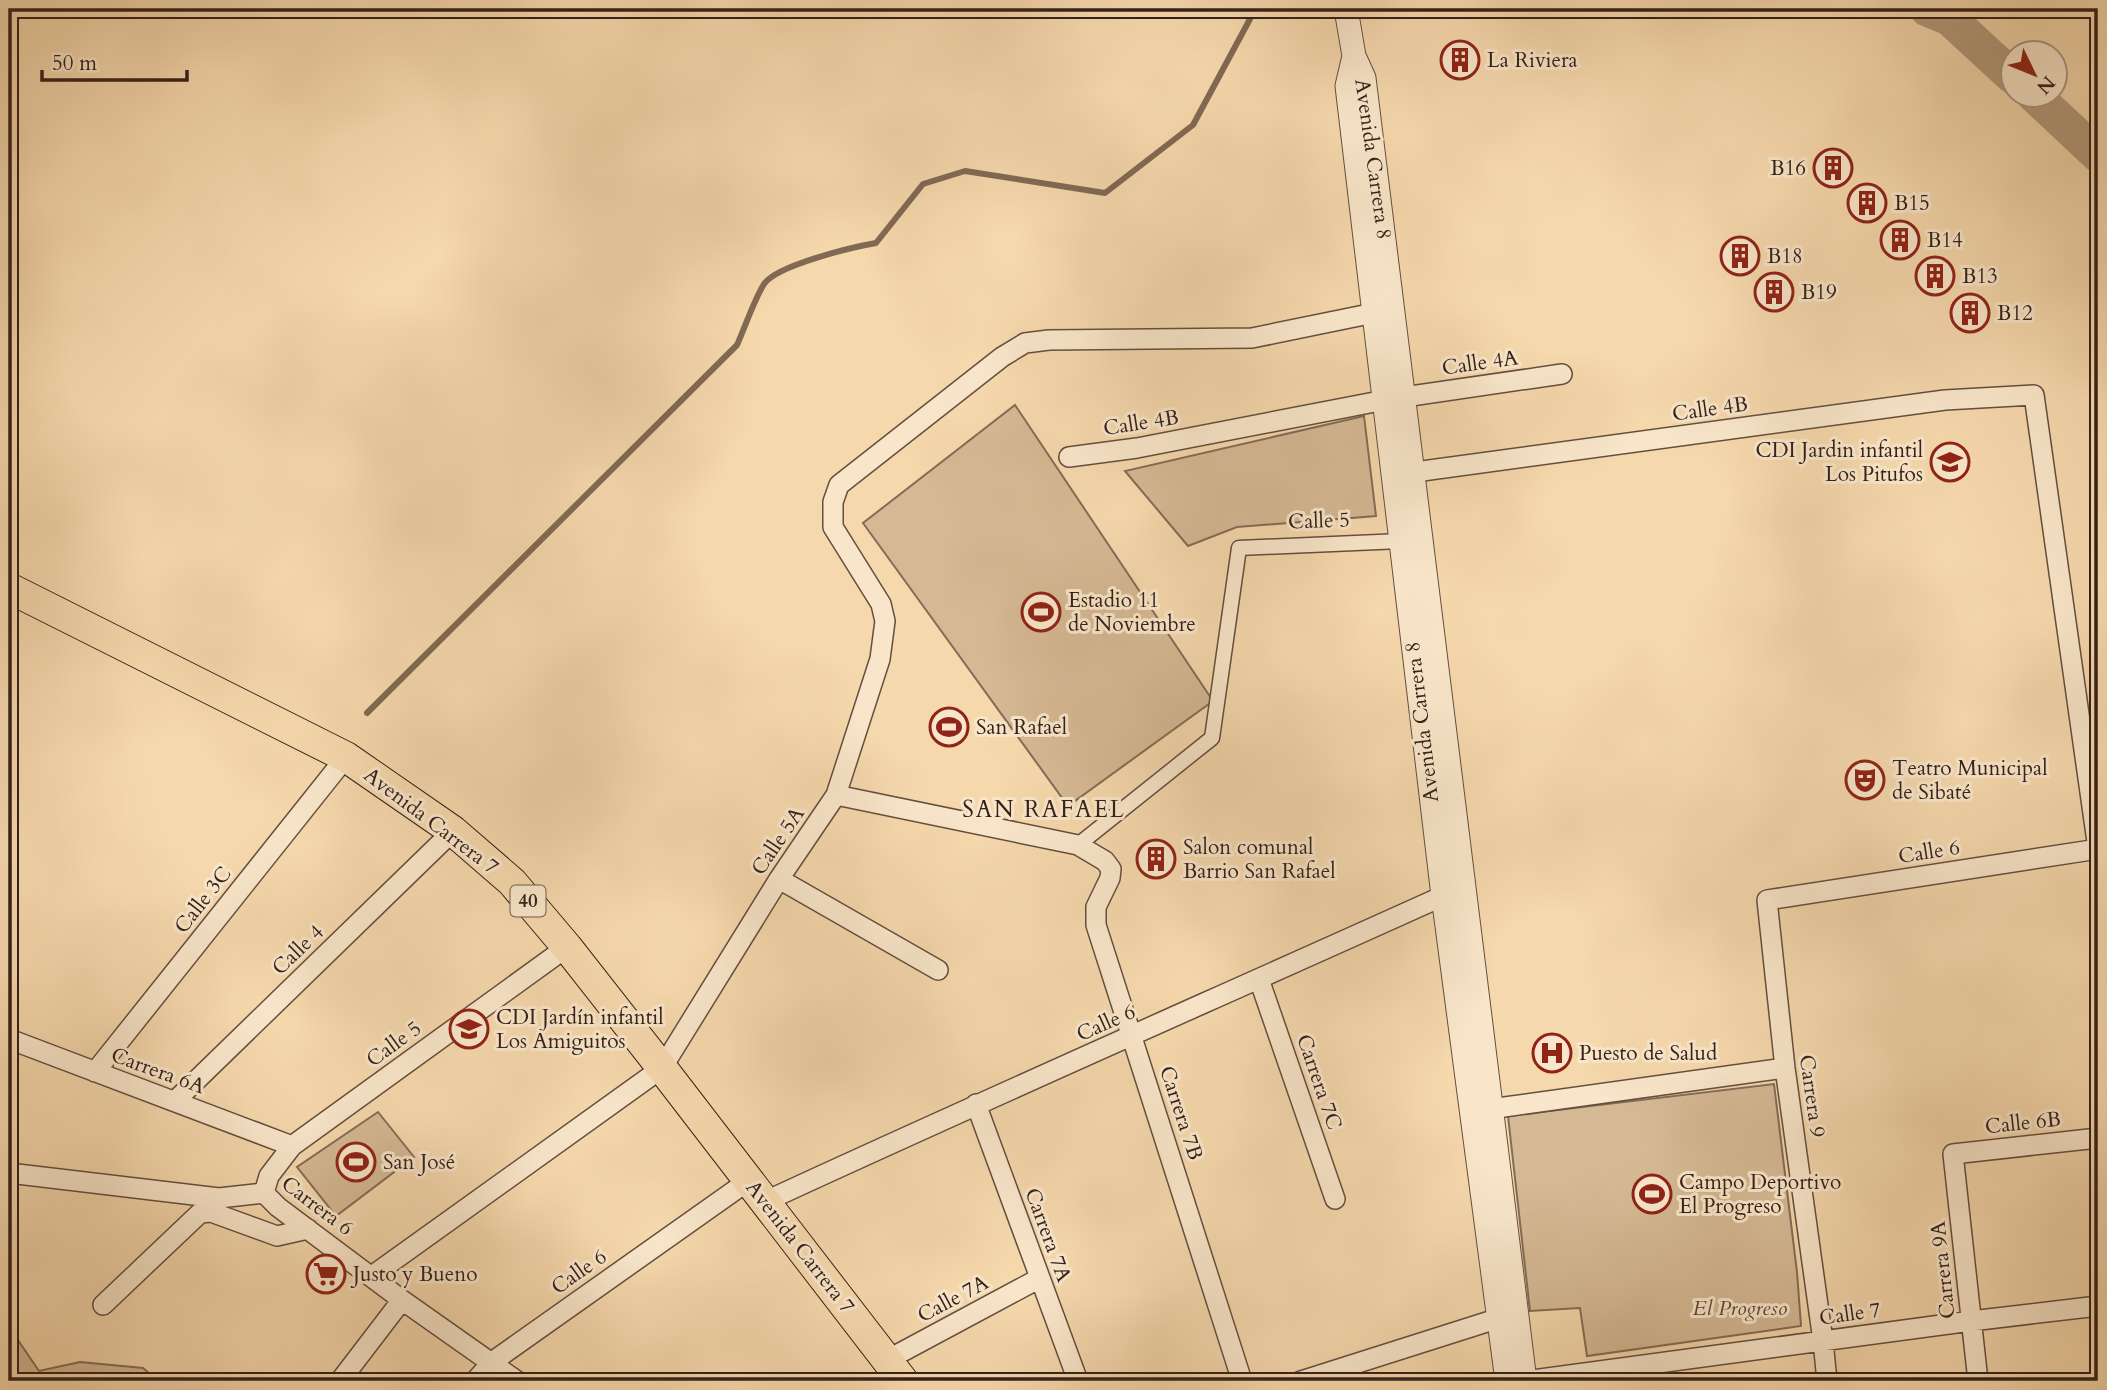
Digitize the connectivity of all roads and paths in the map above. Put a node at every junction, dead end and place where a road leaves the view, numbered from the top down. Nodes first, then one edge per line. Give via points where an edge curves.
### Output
1 (1346, 9) edge
2 (1354, 56) junction
3 (1374, 313) junction
4 (1562, 374) dead end
5 (1394, 398) junction
6 (1069, 457) dead end
7 (1403, 474) junction
8 (1401, 541) junction
9 (9, 588) edge
10 (346, 757) junction
11 (836, 795) junction
12 (453, 831) junction
13 (1079, 845) junction
14 (2098, 849) edge
15 (779, 879) junction
16 (1465, 890) junction
17 (1443, 896) junction
18 (1767, 900) joint
19 (567, 947) junction
20 (938, 970) dead end
21 (1259, 979) junction
22 (1133, 1036) junction
23 (9, 1038) edge
24 (663, 1068) junction
25 (1785, 1068) junction
26 (96, 1072) junction
27 (175, 1101) junction
28 (976, 1104) junction
29 (1490, 1109) junction
30 (2098, 1138) edge
31 (292, 1146) junction
32 (1952, 1154) joint
33 (9, 1173) edge
34 (757, 1191) junction
35 (264, 1193) junction
36 (1335, 1199) dead end
37 (308, 1229) junction
38 (372, 1276) junction
39 (1040, 1278) junction
40 (402, 1300) junction
41 (103, 1305) dead end
42 (2098, 1306) edge
43 (1508, 1315) junction
44 (1971, 1321) junction
45 (1823, 1341) junction
46 (895, 1371) edge
47 (485, 1374) edge
48 (340, 1381) edge
49 (517, 1381) edge
50 (1077, 1381) edge
51 (1242, 1381) edge
52 (1301, 1381) edge
53 (1507, 1381) edge
54 (1525, 1381) edge
55 (1827, 1381) edge
56 (1978, 1381) edge

1 - 2 street
2 - 3 street, Avenida Carrera 8 via 1348,86
2 - 5 street, Avenida Carrera 8 via 1364,78
3 - 5 street, Avenida Carrera 8
3 - 11 street, Calle 5A via 1252,338 1025,343 839,485 832,502 833,527 881,604 885,621 880,659
4 - 5 street, Calle 4A
5 - 6 street, Calle 4B
5 - 7 street, Avenida Carrera 8
7 - 8 street, Avenida Carrera 8
7 - 14 street, Calle 4B via 1945,400 2034,395
7 - 16 street, Avenida Carrera 8
8 - 13 street, Calle 5 via 1239,548 1212,738
8 - 17 street, Avenida Carrera 8
9 - 10 main road, Avenida Carrera 7 / 40
10 - 12 main road, Avenida Carrera 7 / 40
10 - 26 street, Calle 3C
11 - 13 street
11 - 15 street, Calle 5A
12 - 19 main road, Avenida Carrera 7 / 40 via 512,882
12 - 27 street, Calle 4
13 - 22 street, Carrera 7B via 1111,869 1096,907 1096,925
14 - 18 street, Calle 6
15 - 20 street
15 - 24 street, Calle 5A
16 - 17 street, Calle 6
16 - 29 street, Avenida Carrera 8
17 - 21 street, Calle 6
17 - 43 street, Avenida Carrera 8
18 - 25 street, Carrera 9
19 - 24 main road, Avenida Carrera 7 / 40
19 - 31 street, Calle 5
21 - 22 street, Calle 6
21 - 36 street, Carrera 7C
22 - 28 street, Calle 6
22 - 51 street, Carrera 7B
23 - 26 street, Carrera 6A
24 - 34 main road, Avenida Carrera 7 / 40
24 - 38 street
25 - 29 street
25 - 45 street, Carrera 9
26 - 27 street, Carrera 6A
27 - 31 street, Carrera 6A
28 - 34 street, Calle 6
28 - 39 street, Carrera 7A
29 - 43 street, Avenida Carrera 8
30 - 32 street, Calle 6B
31 - 35 street, Calle 5 via 269,1176
32 - 44 street, Carrera 9A
33 - 35 street, Carrera 6 via 219,1198
34 - 46 main road, Avenida Carrera 7 / 40
34 - 47 street, Calle 6
35 - 37 street, Carrera 6
37 - 38 street, Carrera 6
37 - 41 street via 277,1236 211,1212 200,1213
38 - 40 street, Carrera 6
39 - 46 street, Calle 7A
39 - 50 street, Carrera 7A
40 - 47 street, Carrera 6
40 - 48 street
42 - 44 street, Calle 7
43 - 52 street
43 - 53 street, Avenida Carrera 8
43 - 54 street, Avenida Carrera 8
44 - 45 street, Calle 7
44 - 56 street, Carrera 9A
45 - 54 street, Calle 7
45 - 55 street, Carrera 9
47 - 49 street, Carrera 6

